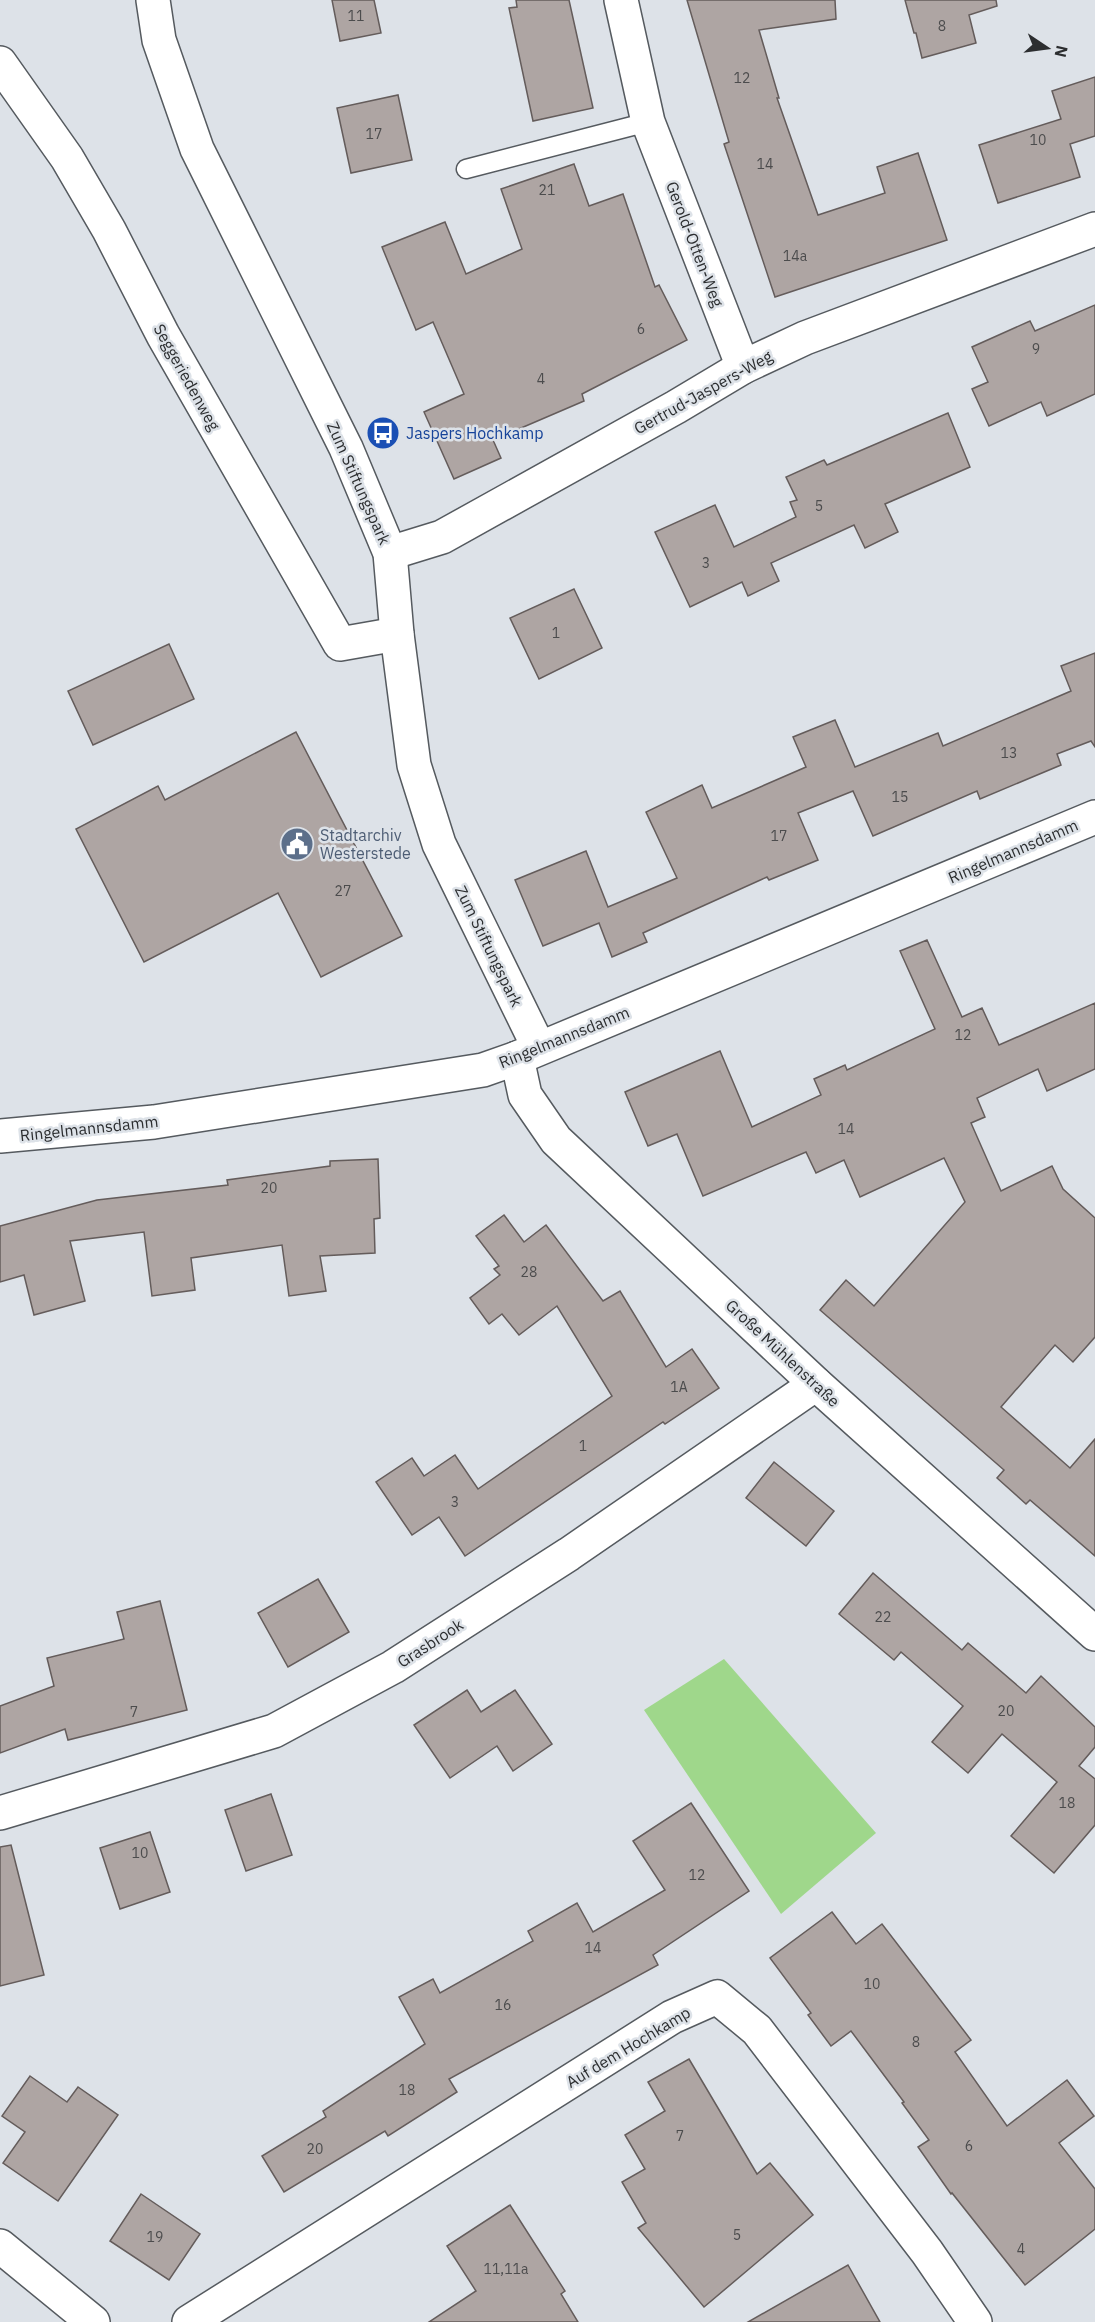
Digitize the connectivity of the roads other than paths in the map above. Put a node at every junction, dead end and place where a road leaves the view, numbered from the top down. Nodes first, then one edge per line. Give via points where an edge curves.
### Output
1 (153, 0) edge
2 (621, 0) edge
3 (0, 63) edge
4 (648, 122) junction
5 (466, 169) dead end
6 (1095, 228) edge
7 (743, 367) junction
8 (390, 553) junction
9 (397, 634) junction
10 (1095, 817) edge
11 (528, 1053) junction
12 (0, 1136) edge
13 (816, 1384) junction
14 (1091, 1623) edge
15 (0, 1813) edge
16 (0, 2246) edge
17 (93, 2322) edge
18 (189, 2322) edge
19 (975, 2322) edge

1 - 8 street, Zum Stiftungspark via 159,40 197,149 346,448
2 - 4 street, Gerold-Otten-Weg
3 - 9 street, Seggeriedenweg via 73,168 163,335 340,644
4 - 5 lane
4 - 7 street, Gerold-Otten-Weg
6 - 7 street, Gertrud-Jaspers-Weg via 805,338
7 - 8 street, Gertrud-Jaspers-Weg via 442,537
8 - 9 street, Zum Stiftungspark
9 - 11 street, Zum Stiftungspark via 414,765 440,844
10 - 11 street, Ringelmannsdamm
11 - 12 street, Ringelmannsdamm via 483,1070 154,1122
11 - 13 street, Große Mühlenstraße via 525,1095 556,1140
13 - 14 street, Große Mühlenstraße
13 - 15 street, Grasbrook via 569,1554 393,1667 274,1731
16 - 17 street
18 - 19 street, Auf dem Hochkamp via 672,2017 717,1997 757,2030 927,2252

